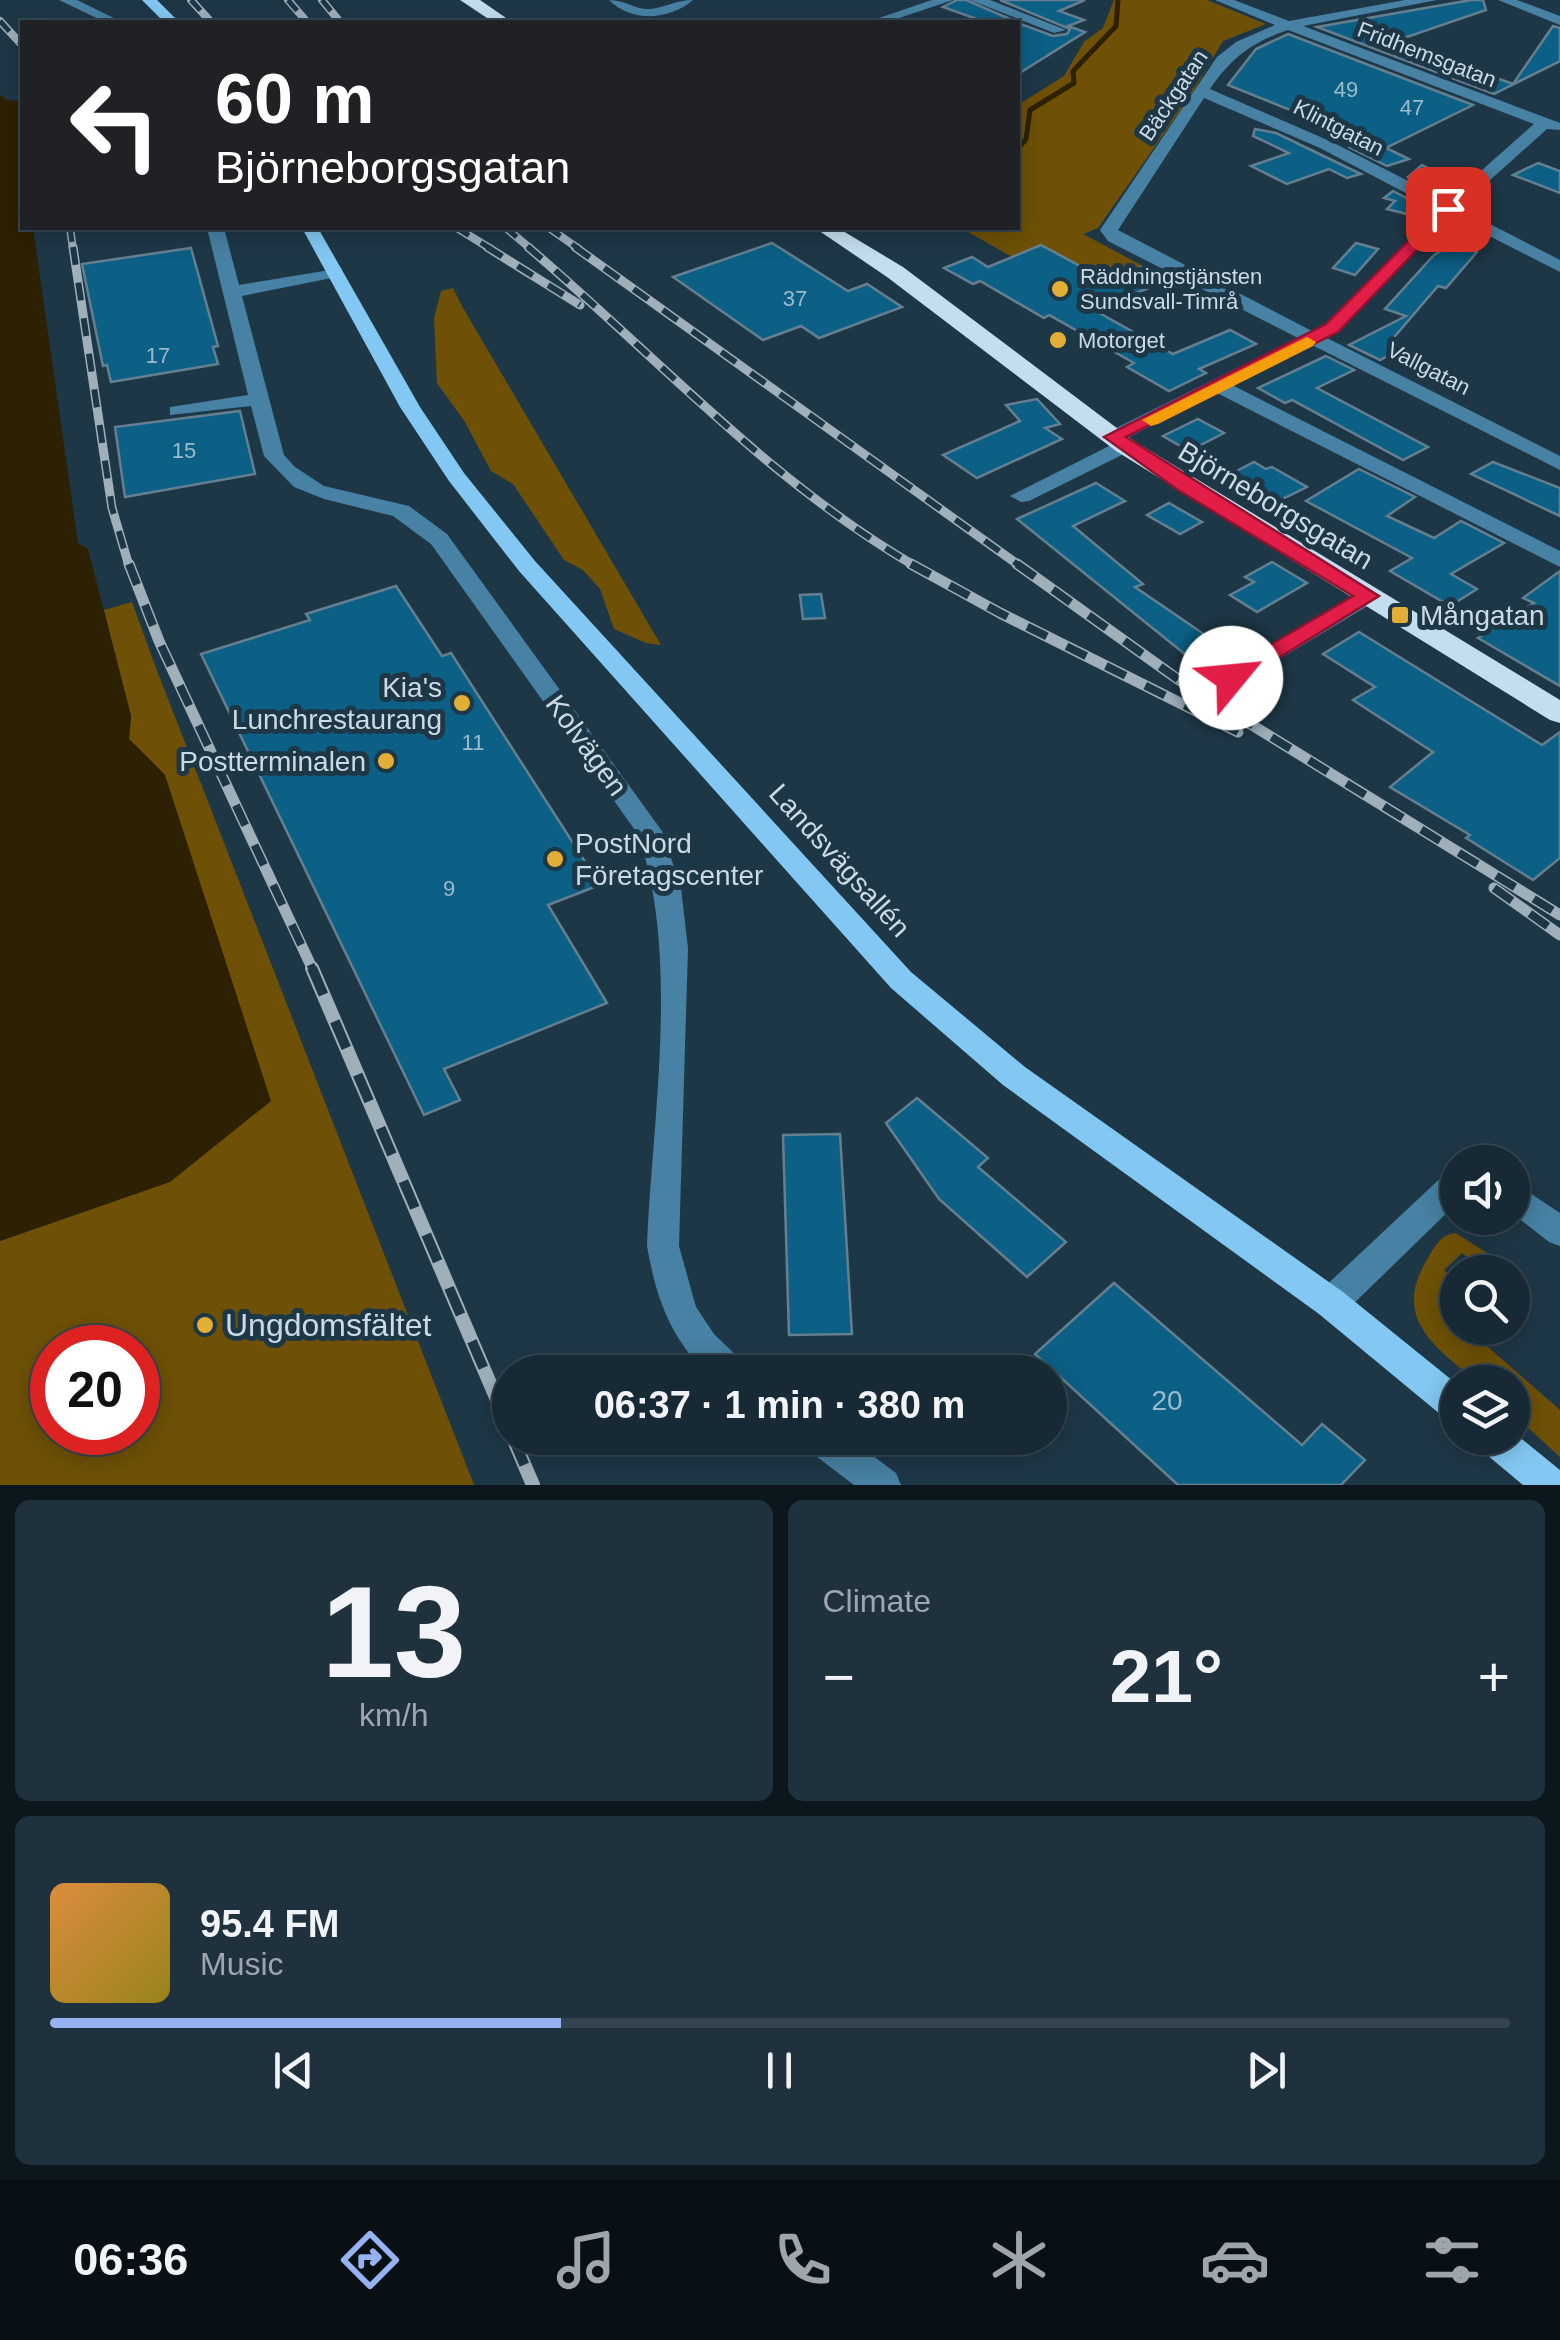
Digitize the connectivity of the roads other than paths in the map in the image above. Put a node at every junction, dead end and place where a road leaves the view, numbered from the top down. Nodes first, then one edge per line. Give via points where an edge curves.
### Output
1 (66, 0) edge
2 (149, 0) edge
3 (468, 0) edge
4 (616, 0) edge
5 (686, 0) edge
6 (946, 0) edge
7 (976, 0) edge
8 (1222, 0) edge
9 (1430, 0) edge
10 (1505, 0) edge
11 (111, 20) edge
12 (170, 20) edge
13 (501, 20) edge
14 (891, 20) edge
15 (1560, 22) edge
16 (1289, 26) junction
17 (1059, 30) dead end
18 (1202, 92) junction
19 (1560, 108) edge
20 (1549, 124) edge
21 (1448, 209) junction
22 (215, 230) edge
23 (311, 230) edge
24 (828, 230) edge
25 (1114, 237) joint
26 (1560, 267) edge
27 (336, 272) junction
28 (232, 292) junction
29 (1315, 338) junction
30 (1219, 386) junction
31 (260, 399) junction
32 (177, 411) dead end
33 (1119, 442) junction
34 (1560, 464) edge
35 (1021, 496) dead end
36 (1560, 560) edge
37 (1368, 596) junction
38 (1231, 678) dead end
39 (1560, 713) edge
40 (1440, 1198) edge
41 (1530, 1208) edge
42 (1560, 1232) edge
43 (1331, 1303) junction
44 (712, 1355) edge
45 (1440, 1392) edge
46 (844, 1455) edge
47 (1514, 1455) edge
48 (884, 1485) edge
49 (1550, 1485) edge

1 - 11 street
2 - 12 main road
3 - 13 highway
4 - 5 street via 642,14
6 - 14 street
7 - 17 street
8 - 16 street, Fridhemsgatan
9 - 16 street, Bäckgatan
10 - 15 street
16 - 18 street, Bäckgatan via 1240,43
16 - 20 street, Fridhemsgatan
18 - 21 street, Klintgatan via 1282,123
18 - 25 street, Bäckgatan via 1109,230
19 - 20 street
20 - 21 street
21 - 26 street, Klintgatan
21 - 29 street via 1385,278
22 - 28 street, Kolvägen
23 - 27 main road, Landsvägsallén
24 - 33 highway, Björneborgsgatan via 895,272
25 - 29 street, Vallgatan
27 - 28 street
27 - 43 main road, Landsvägsallén via 456,477 527,566 901,980 1014,1076
28 - 31 street, Kolvägen
29 - 30 street
29 - 34 street, Vallgatan
30 - 33 street
30 - 36 street
31 - 32 street
31 - 44 street, Kolvägen via 274,456 298,484 406,513 439,539 649,831 671,900 675,969 663,1246 670,1287 690,1334
33 - 35 street
33 - 37 highway, Björneborgsgatan
37 - 38 street
37 - 39 highway, Björneborgsgatan
40 - 43 street
41 - 42 street
43 - 45 main road, Landsvägsallén
46 - 48 street
47 - 49 main road

